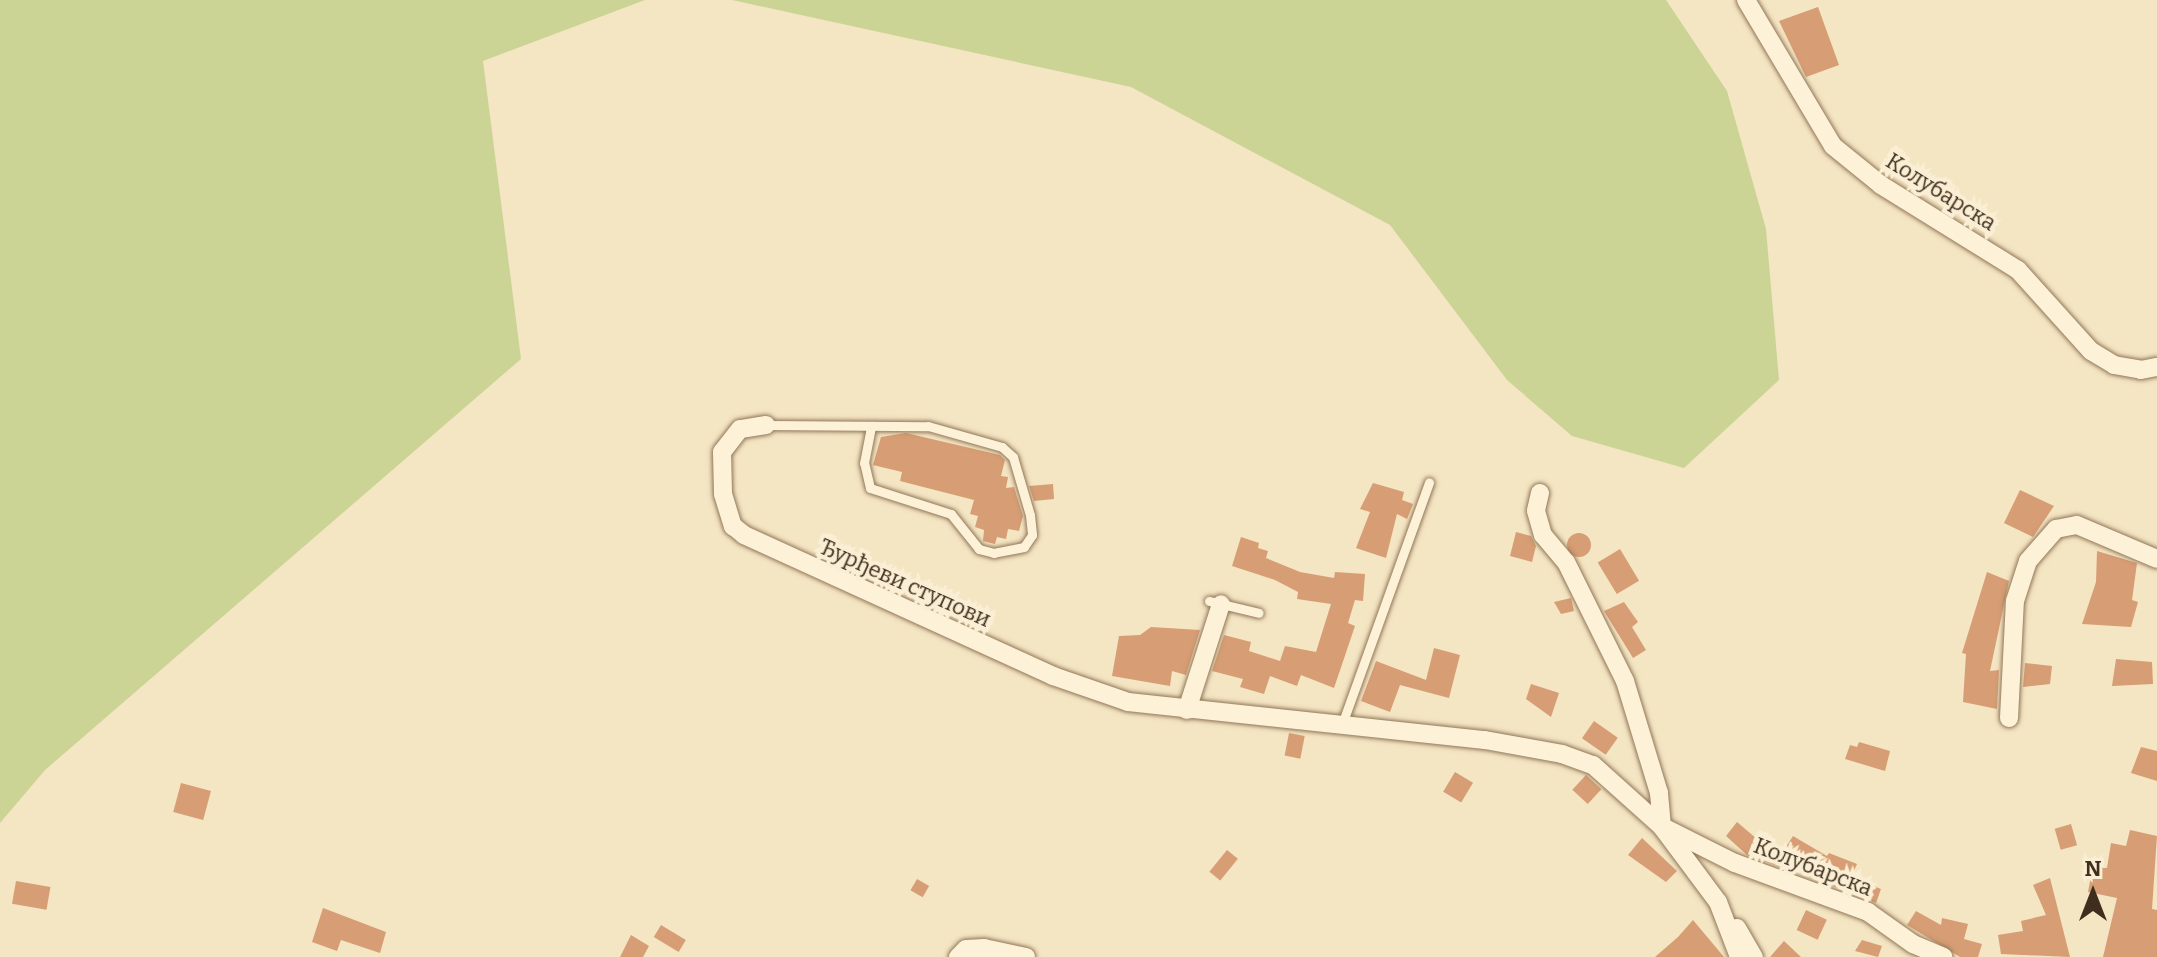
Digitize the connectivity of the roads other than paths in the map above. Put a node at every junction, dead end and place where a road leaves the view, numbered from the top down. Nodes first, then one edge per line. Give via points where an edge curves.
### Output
1 (1746, 0) edge
2 (2157, 367) edge
3 (766, 425) joint
4 (871, 426) junction
5 (1429, 482) dead end
6 (1540, 493) dead end
7 (2157, 559) edge
8 (1215, 602) joint
9 (1259, 613) dead end
10 (1187, 710) junction
11 (2009, 718) dead end
12 (1340, 727) junction
13 (1662, 827) junction
14 (1718, 902) junction
15 (958, 957) edge
16 (1026, 957) edge
17 (1739, 957) edge
18 (1754, 957) edge
19 (1943, 957) edge

1 - 2 street, Колубарска via 1833,146 1881,185 2018,270 2091,351 2114,365
3 - 4 lane
3 - 10 street, Ђурђеви ступови via 740,429 722,452 723,494 733,526 744,535 1074,685 1128,702
4 - 4 lane via 928,426 1010,450 1030,515 1032,535 1024,547 994,553 979,549 951,514 870,488 864,463
5 - 12 lane
6 - 13 street, Ђурђеви ступови via 1536,511 1543,535 1566,562 1625,681 1659,793
7 - 11 street via 2077,525 2056,529 2028,561 2015,601
8 - 9 lane
8 - 10 street
10 - 12 street, Ђурђеви ступови
12 - 13 street, Ђурђеви ступови via 1485,740 1562,754 1593,765
13 - 14 street, Ђурђеви ступови
13 - 19 street, Колубарска via 1735,863 1868,912 1913,944
14 - 17 street, Ђурђеви ступови
14 - 18 street
15 - 16 street via 966,949 984,948

